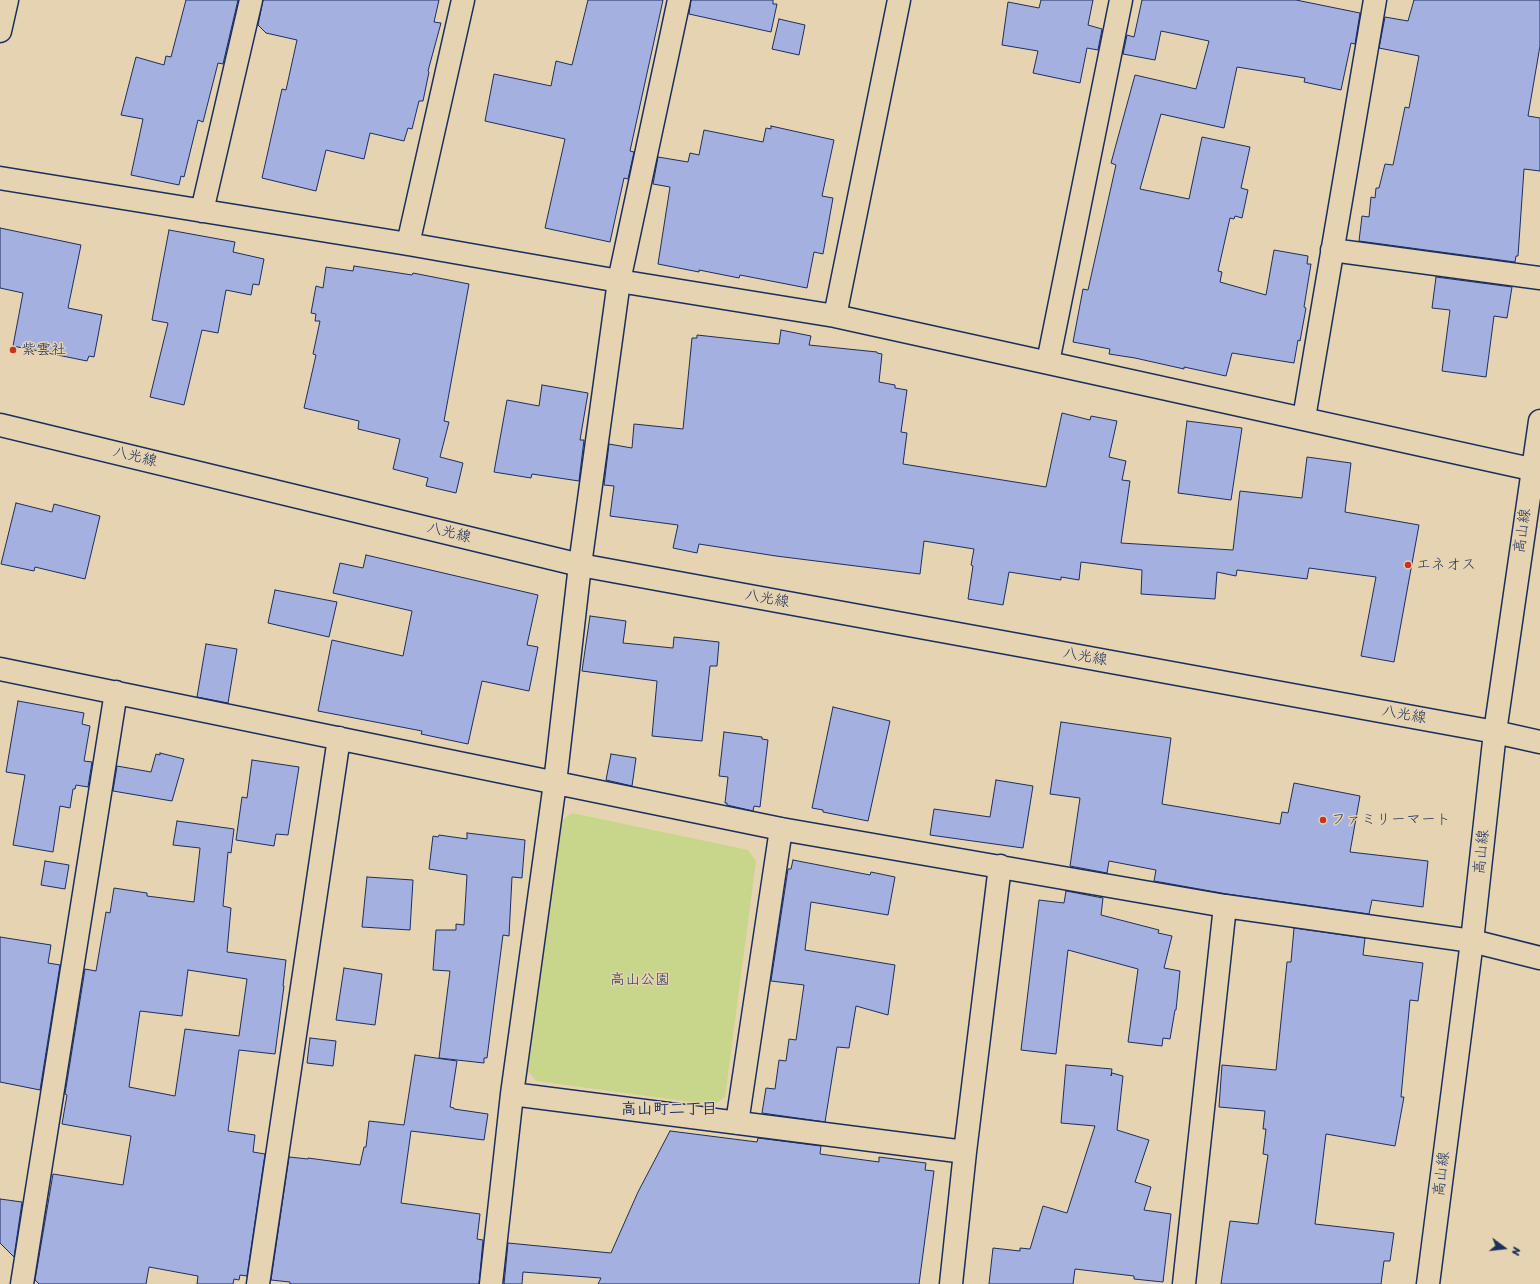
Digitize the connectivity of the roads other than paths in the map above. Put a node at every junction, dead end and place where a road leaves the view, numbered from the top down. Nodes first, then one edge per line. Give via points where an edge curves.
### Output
1 (8, 0) edge
2 (251, 0) edge
3 (463, 0) edge
4 (679, 0) edge
5 (900, 0) edge
6 (1122, 0) edge
7 (1375, 0) edge
8 (0, 31) edge
9 (0, 178) edge
10 (202, 211) junction
11 (408, 244) junction
12 (1332, 250) junction
13 (1540, 278) edge
14 (619, 281) junction
15 (835, 316) junction
16 (1048, 362) junction
17 (1304, 418) junction
18 (1540, 421) edge
19 (0, 425) edge
20 (1536, 470) edge
21 (580, 565) junction
22 (0, 669) edge
23 (116, 692) junction
24 (1495, 732) junction
25 (339, 738) junction
26 (1540, 742) edge
27 (555, 784) junction
28 (781, 829) junction
29 (1000, 866) junction
30 (1225, 906) junction
31 (1472, 941) junction
32 (1540, 958) edge
33 (512, 1094) junction
34 (737, 1123) junction
35 (964, 1152) junction
36 (22, 1284) edge
37 (258, 1284) edge
38 (491, 1284) edge
39 (951, 1284) edge
40 (1184, 1284) edge
41 (1428, 1284) edge

1 - 8 street
2 - 10 street
3 - 11 street
4 - 14 street
5 - 15 street
6 - 16 street
7 - 12 street
9 - 10 street
10 - 11 street
11 - 14 street
12 - 13 street
12 - 17 street
14 - 15 street
14 - 21 street
15 - 16 street
16 - 17 street
17 - 20 street
18 - 20 street, 高山線
19 - 21 street, 八光線
20 - 24 street, 高山線
21 - 24 street, 八光線
21 - 27 street
22 - 23 street
23 - 25 street
23 - 36 street
24 - 26 street, 八光線
24 - 31 street, 高山線
25 - 27 street
25 - 37 street
27 - 28 street
27 - 33 street
28 - 29 street
28 - 34 street
29 - 30 street
29 - 35 street
30 - 31 street
30 - 40 street
31 - 32 street
31 - 41 street, 高山線
33 - 34 street
33 - 38 street
34 - 35 street
35 - 39 street

